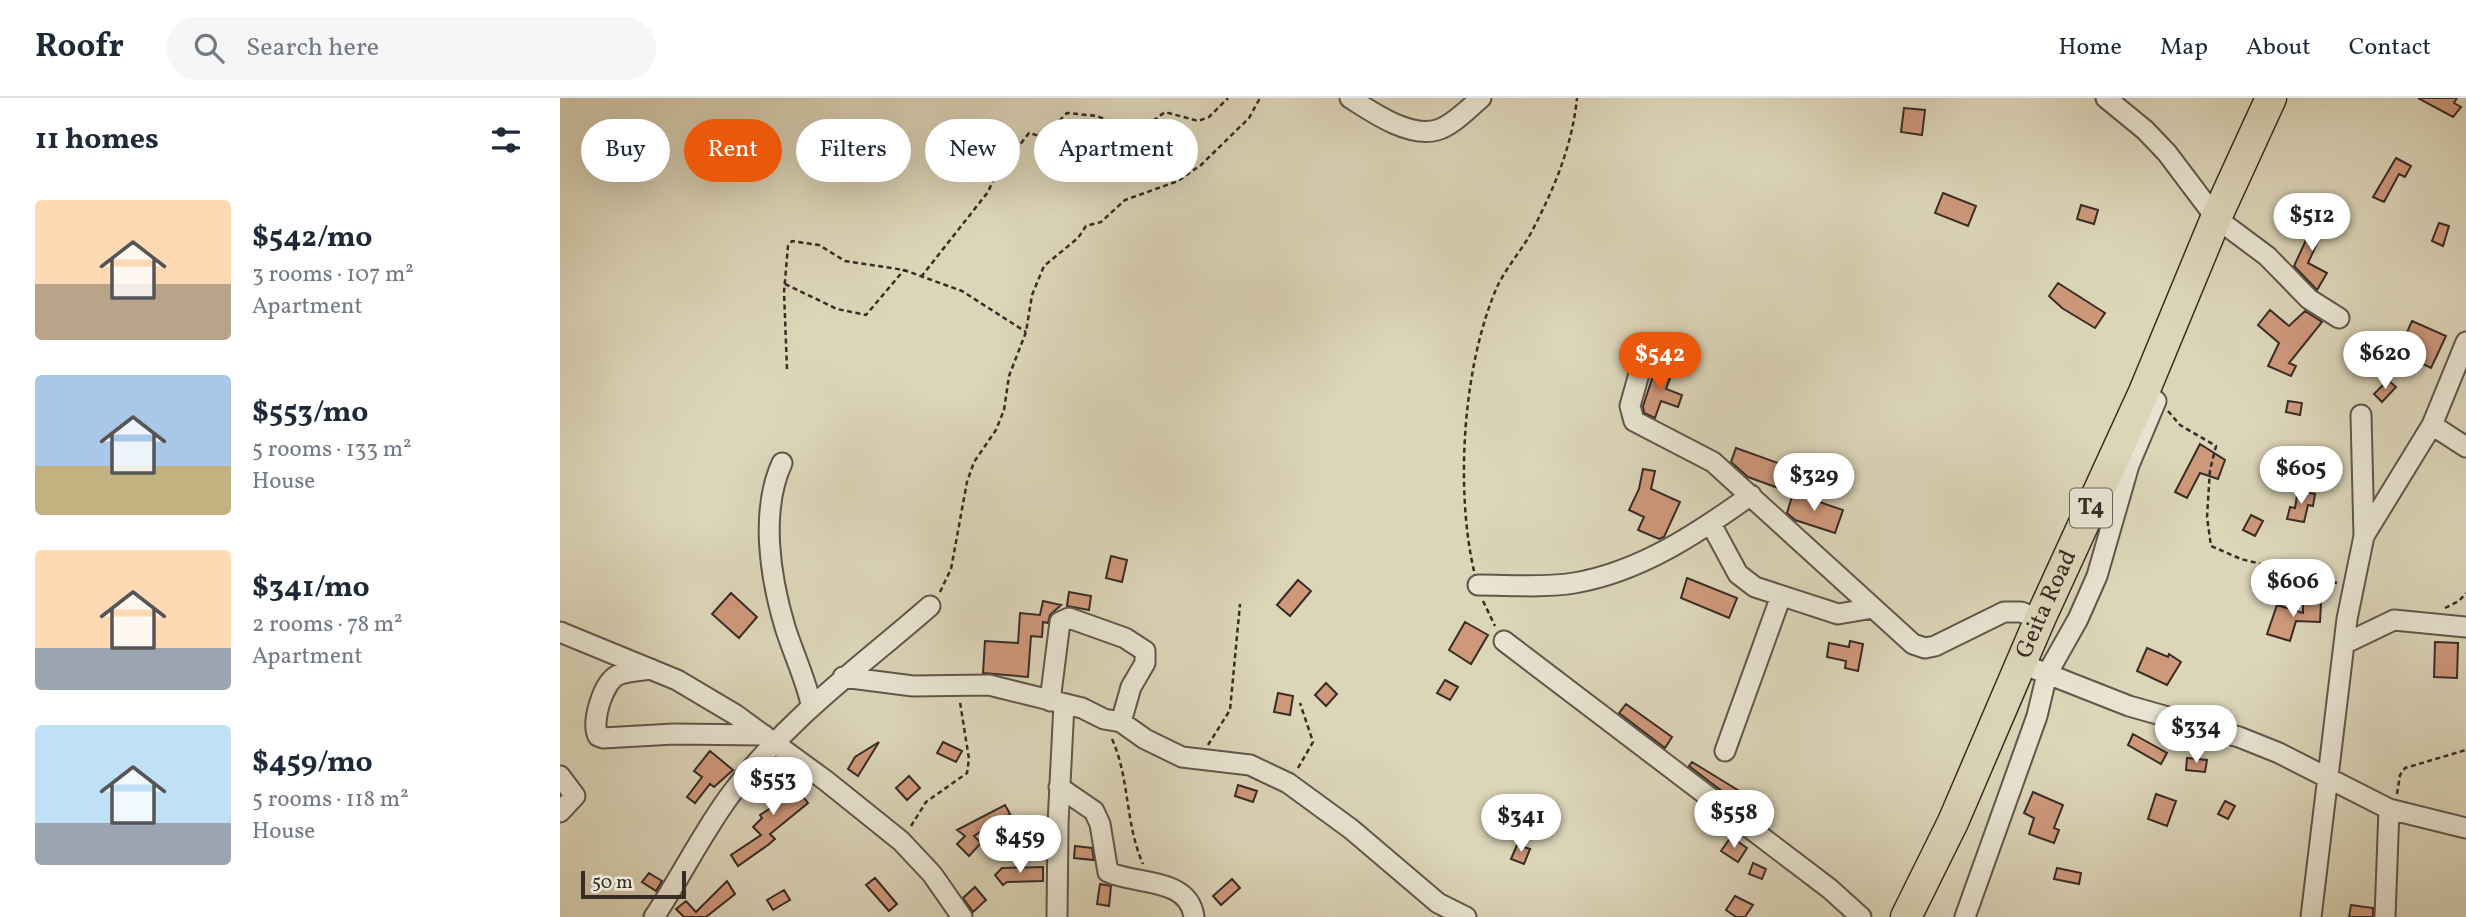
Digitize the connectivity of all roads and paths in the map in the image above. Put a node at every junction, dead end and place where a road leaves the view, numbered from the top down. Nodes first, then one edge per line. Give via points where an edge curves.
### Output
1 (1228, 98) edge
2 (1260, 98) edge
3 (1481, 98) edge
4 (1577, 98) edge
5 (2106, 98) edge
6 (2271, 98) edge
7 (1363, 101) edge
8 (2216, 218) junction
9 (904, 270) junction
10 (921, 277) junction
11 (785, 284) junction
12 (2339, 318) dead end
13 (1026, 332) junction
14 (2466, 342) edge
15 (787, 369) dead end
16 (1640, 370) dead end
17 (2150, 397) junction
18 (2361, 415) dead end
19 (2432, 425) junction
20 (2466, 447) edge
21 (782, 463) dead end
22 (1751, 495) junction
23 (1711, 524) junction
24 (2364, 536) junction
25 (1478, 585) junction
26 (2354, 587) junction
27 (1782, 596) junction
28 (1240, 604) dead end
29 (930, 606) joint
30 (1873, 608) junction
31 (2040, 620) junction
32 (2466, 627) edge
33 (560, 632) edge
34 (1504, 641) joint
35 (2344, 644) junction
36 (2034, 668) junction
37 (652, 669) junction
38 (843, 677) junction
39 (953, 686) junction
40 (1057, 702) junction
41 (1300, 703) dead end
42 (811, 704) junction
43 (1113, 721) junction
44 (769, 739) junction
45 (2466, 750) edge
46 (1725, 751) dead end
47 (1199, 760) junction
48 (560, 776) edge
49 (2329, 779) junction
50 (1288, 783) junction
51 (1059, 787) junction
52 (2392, 810) junction
53 (560, 812) edge
54 (2466, 828) edge
55 (901, 841) junction
56 (1150, 882) junction
57 (654, 917) edge
58 (962, 917) edge
59 (1057, 917) edge
60 (1194, 917) edge
61 (1466, 917) edge
62 (1861, 917) edge
63 (1906, 917) edge
64 (1965, 917) edge
65 (2311, 917) edge
66 (2385, 917) edge

1 - 10 path via 1209,117 1198,121 1165,112 1132,130 1097,116 1067,113 1043,137 1029,133 1019,146 1006,151 988,192
2 - 13 path via 1249,118 1201,166 1178,181 1125,200 1101,222 1086,226 1044,266 1032,295
3 - 7 street via 1439,130 1425,132
4 - 25 path via 1563,167 1498,285 1471,373 1467,515
5 - 8 street via 2167,153
6 - 8 highway, Geita Road / T4
8 - 12 street via 2267,256 2309,299
8 - 17 highway, Geita Road / T4
9 - 10 path
9 - 11 path via 866,315 837,309
9 - 11 path via 845,261 826,248 797,240 788,246
10 - 13 path via 962,291
11 - 15 path
13 - 29 path via 1009,376 1001,418 967,482 951,569
14 - 19 street
16 - 22 street via 1630,406 1634,421 1713,462
17 - 26 path via 2180,425 2216,446 2207,517 2211,546 2241,559
17 - 31 highway, Geita Road / T4
17 - 36 street via 2097,576 2078,619
18 - 24 street
19 - 20 street
19 - 24 street
21 - 42 street via 772,483 771,541 785,626
22 - 23 street
22 - 30 street
23 - 25 street via 1605,576 1572,583
23 - 27 street via 1738,575 1755,587
24 - 26 street
25 - 34 path
26 - 35 street
27 - 30 street via 1838,614
27 - 46 street
28 - 47 path via 1230,709
29 - 38 street
30 - 31 street via 1913,644 1928,648 2004,612 2021,612
31 - 36 highway, Geita Road / T4
32 - 35 street via 2394,620
33 - 37 street
34 - 62 street
35 - 49 street
36 - 49 street via 2129,706 2239,737
36 - 63 highway, Geita Road / T4
36 - 64 street via 2037,716
37 - 44 street via 713,700
37 - 44 street via 615,676 609,683 596,724 598,736
38 - 39 street
38 - 42 street
39 - 40 street via 981,684
39 - 55 path via 960,703 967,773 926,802
40 - 43 street
40 - 43 street via 1060,622 1069,618 1125,638 1145,651 1145,663
40 - 51 street
41 - 50 path via 1313,742
42 - 44 street
43 - 47 street via 1171,752
43 - 56 path via 1135,848
44 - 55 street
44 - 57 street
45 - 52 path via 2404,768
47 - 50 street via 1250,765
48 - 53 street via 575,796
49 - 52 street
49 - 65 street
50 - 61 street via 1438,903
51 - 56 street via 1094,811 1108,872
51 - 59 street
52 - 54 street
52 - 66 street
55 - 58 street via 932,874
56 - 60 street via 1181,894 1191,903

